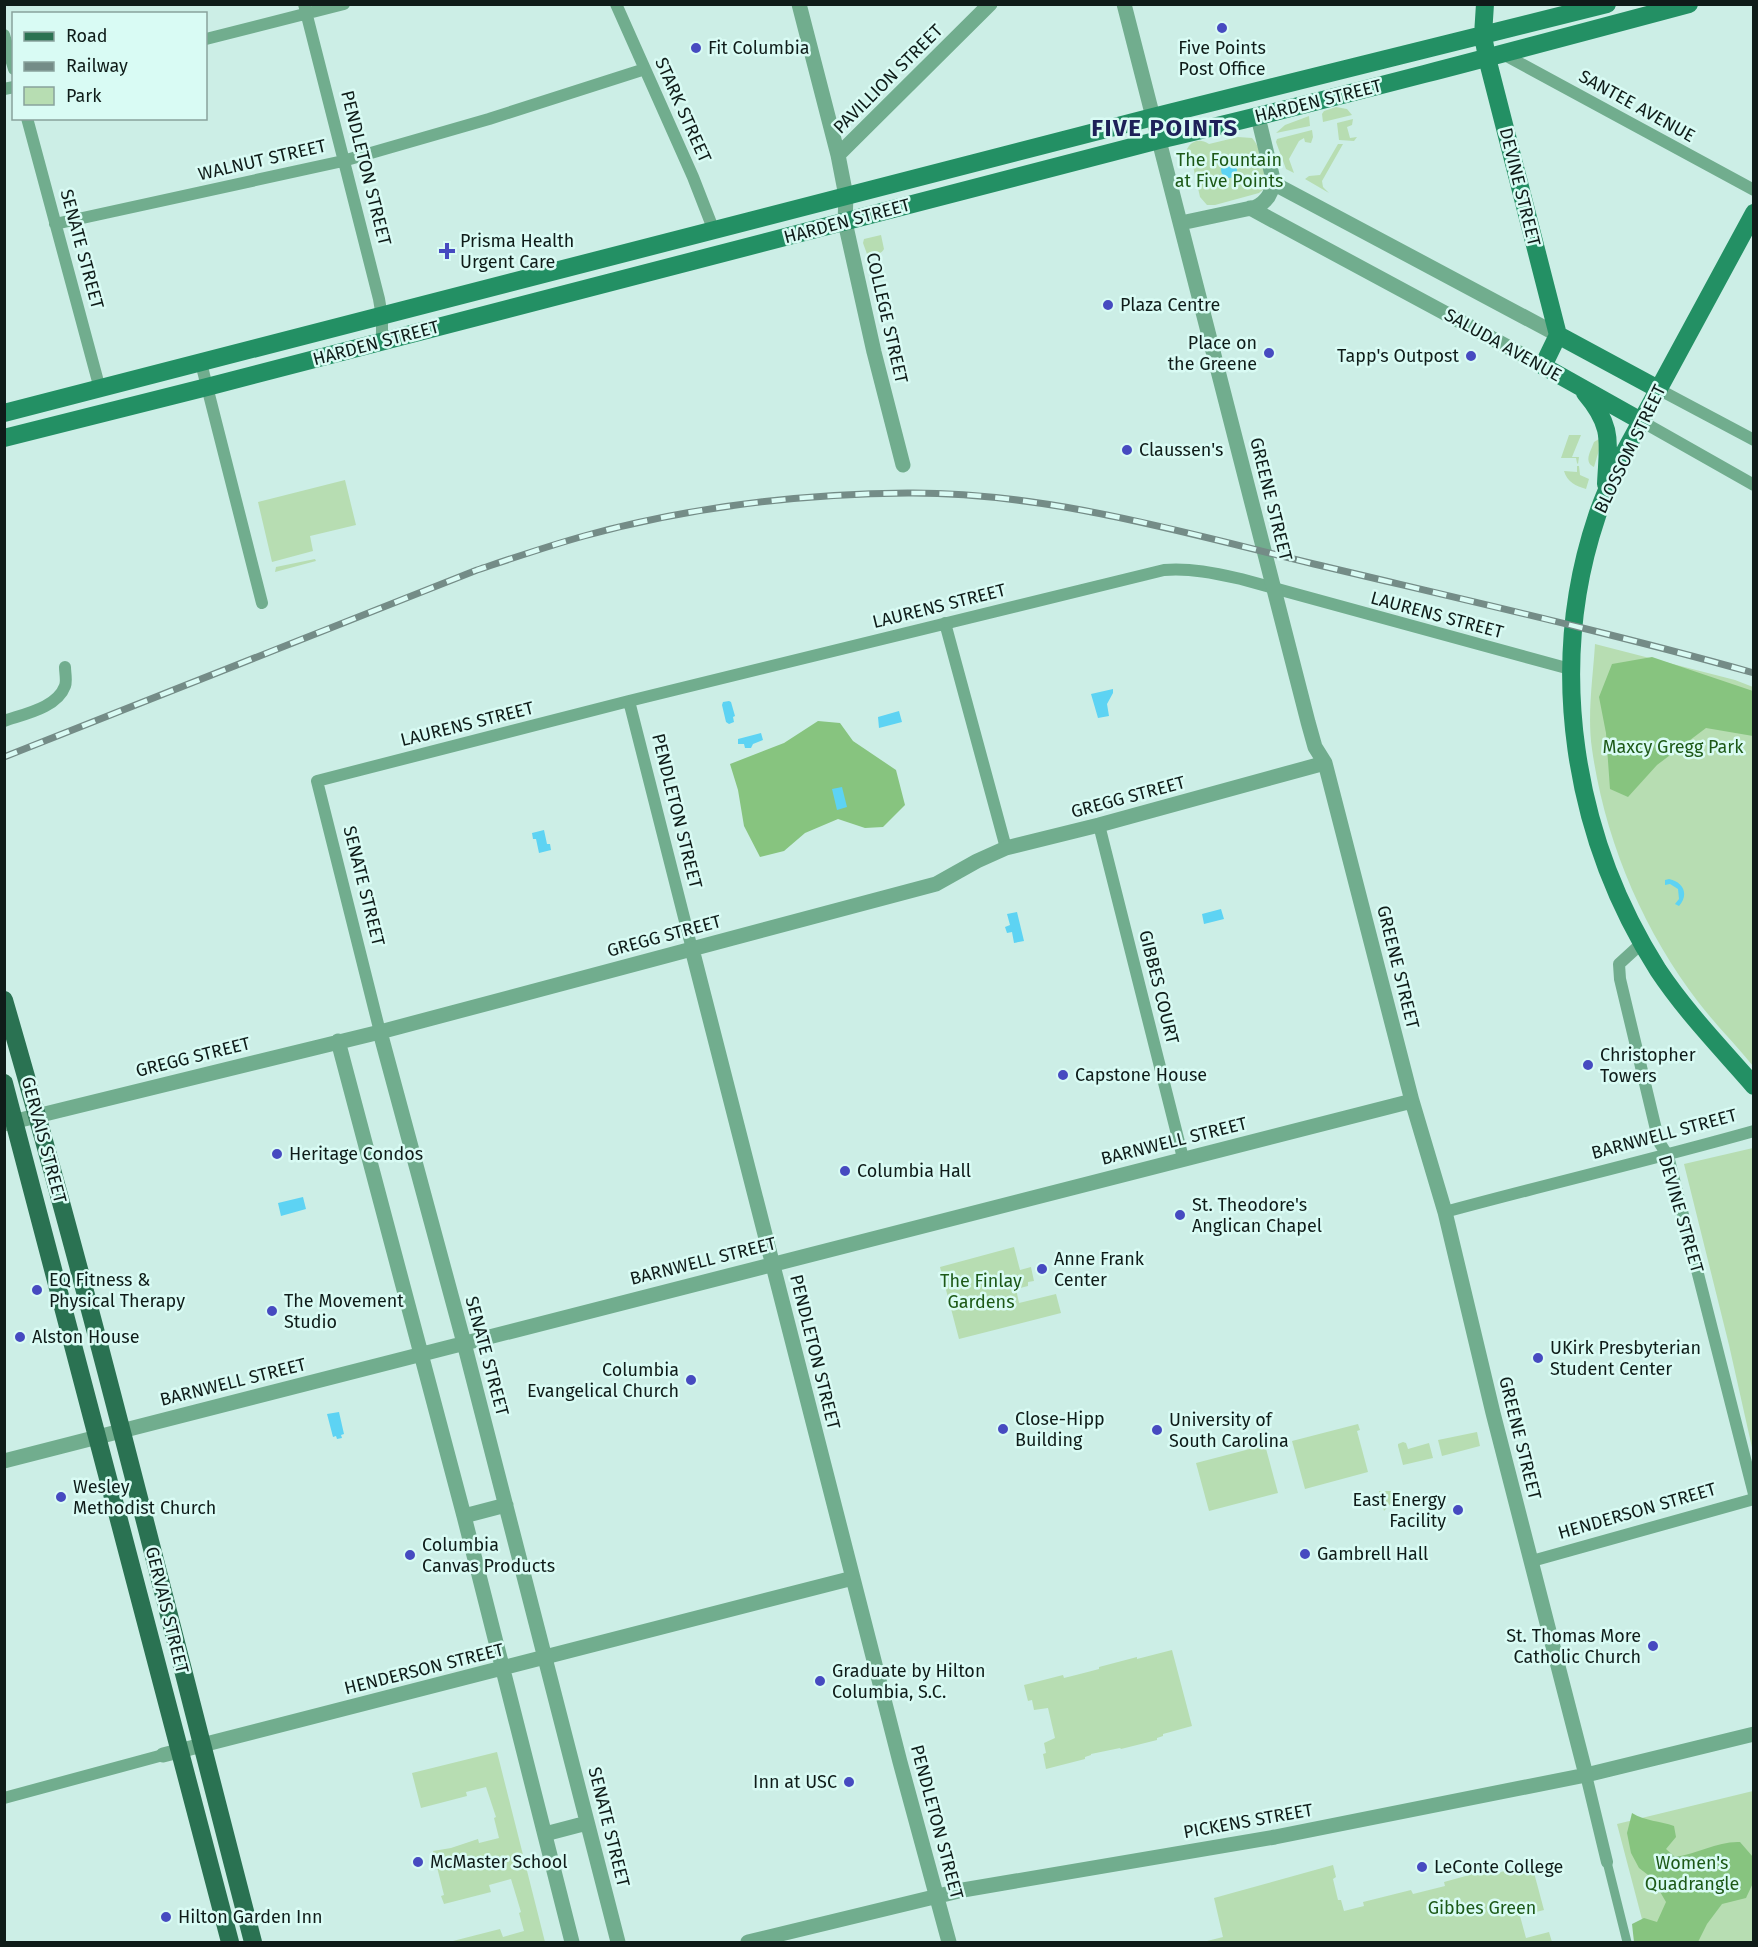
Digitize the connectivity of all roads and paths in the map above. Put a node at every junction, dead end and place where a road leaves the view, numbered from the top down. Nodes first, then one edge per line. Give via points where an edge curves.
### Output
1 (344, 4) edge
2 (616, 4) edge
3 (800, 4) edge
4 (990, 4) edge
5 (1124, 4) edge
6 (1485, 4) edge
7 (1607, 4) edge
8 (1689, 4) edge
9 (305, 10) edge
10 (4, 35) edge
11 (1483, 35) junction
12 (207, 39) edge
13 (1495, 56) junction
14 (12, 62) edge
15 (645, 69) junction
16 (1153, 117) junction
17 (1258, 117) junction
18 (28, 120) edge
19 (1159, 140) junction
20 (838, 155) junction
21 (344, 160) junction
22 (1273, 183) junction
23 (1754, 190) edge
24 (846, 196) junction
25 (1250, 208) junction
26 (1754, 213) edge
27 (845, 222) junction
28 (1181, 223) junction
29 (56, 225) junction
30 (714, 231) junction
31 (382, 316) junction
32 (1558, 335) junction
33 (382, 342) junction
34 (201, 363) junction
35 (1543, 366) junction
36 (207, 387) junction
37 (100, 389) junction
38 (1581, 389) junction
39 (1658, 389) junction
40 (4, 413) edge
41 (1641, 421) junction
42 (4, 438) edge
43 (1754, 440) edge
44 (903, 465) dead end
45 (1754, 485) edge
46 (1606, 492) junction
47 (1273, 588) junction
48 (262, 603) dead end
49 (945, 623) junction
50 (65, 667) dead end
51 (1570, 669) junction
52 (629, 701) junction
53 (4, 721) edge
54 (1325, 763) junction
55 (317, 781) joint
56 (1099, 825) junction
57 (1006, 848) junction
58 (1642, 943) junction
59 (692, 949) junction
60 (4, 1000) edge
61 (380, 1032) junction
62 (338, 1041) junction
63 (4, 1083) edge
64 (1754, 1086) edge
65 (1412, 1101) junction
66 (38, 1115) junction
67 (10, 1122) edge
68 (1754, 1131) edge
69 (1668, 1156) junction
70 (1183, 1158) junction
71 (1445, 1212) junction
72 (772, 1263) junction
73 (464, 1343) junction
74 (420, 1355) junction
75 (122, 1431) junction
76 (98, 1437) junction
77 (4, 1461) edge
78 (1754, 1494) edge
79 (1754, 1499) edge
80 (506, 1505) junction
81 (464, 1516) junction
82 (1532, 1561) junction
83 (853, 1578) junction
84 (546, 1658) junction
85 (502, 1669) junction
86 (1754, 1734) edge
87 (202, 1745) junction
88 (171, 1753) junction
89 (1586, 1775) junction
90 (4, 1798) edge
91 (587, 1823) junction
92 (545, 1834) junction
93 (1607, 1862) joint
94 (937, 1896) junction
95 (230, 1942) edge
96 (253, 1942) edge
97 (572, 1942) edge
98 (618, 1942) edge
99 (748, 1942) edge
100 (949, 1942) edge
101 (1627, 1942) edge

1 - 9 street
2 - 15 street, STARK STREET
3 - 20 street, COLLEGE STREET
4 - 20 street, PAVILLION STREET
5 - 16 street, GREENE STREET
6 - 11 main road, DEVINE STREET
7 - 11 main road, HARDEN STREET
8 - 13 main road, HARDEN STREET
9 - 12 street
9 - 21 street, PENDLETON STREET
10 - 14 street
11 - 13 main road, DEVINE STREET
11 - 16 main road, HARDEN STREET
13 - 17 main road, HARDEN STREET
13 - 23 street, SANTEE AVENUE
13 - 32 main road, DEVINE STREET
15 - 21 street, WALNUT STREET
15 - 30 street, STARK STREET
16 - 19 street, GREENE STREET
16 - 24 main road, HARDEN STREET
17 - 19 main road, HARDEN STREET
17 - 22 street
18 - 29 street, SENATE STREET
19 - 27 main road, HARDEN STREET
19 - 28 street, GREENE STREET
20 - 24 street, COLLEGE STREET
21 - 29 street, WALNUT STREET
21 - 31 street, PENDLETON STREET
22 - 25 street via 1266,200
22 - 32 street, SALUDA AVENUE
24 - 27 street, COLLEGE STREET
24 - 30 main road, HARDEN STREET
25 - 28 street
25 - 35 street, SALUDA AVENUE
26 - 39 main road, BLOSSOM STREET
27 - 33 main road, HARDEN STREET
27 - 44 street, COLLEGE STREET
28 - 47 street, GREENE STREET
29 - 37 street, SENATE STREET
30 - 31 main road, HARDEN STREET
31 - 33 street, PENDLETON STREET
31 - 34 main road, HARDEN STREET
32 - 35 main road
32 - 39 main road, SALUDA AVENUE
33 - 36 main road, HARDEN STREET
34 - 36 street
34 - 37 main road, HARDEN STREET
35 - 38 main road, SALUDA AVENUE
36 - 42 main road, HARDEN STREET
36 - 48 street
37 - 40 main road, HARDEN STREET
38 - 41 main road, SALUDA AVENUE
38 - 46 main road via 1608,431
39 - 41 main road, BLOSSOM STREET
39 - 43 street, SALUDA AVENUE
41 - 45 street, SALUDA AVENUE
41 - 46 main road, BLOSSOM STREET
46 - 51 main road, BLOSSOM STREET via 1581,577
47 - 49 street, LAURENS STREET via 1200,570 1164,570
47 - 51 street, LAURENS STREET
47 - 54 street, GREENE STREET via 1315,747
49 - 52 street, LAURENS STREET
49 - 57 street
50 - 53 street via 65,685 58,697 39,709
51 - 58 main road, BLOSSOM STREET via 1575,749 1593,825 1620,899
52 - 55 street, LAURENS STREET
52 - 59 street, PENDLETON STREET
54 - 56 street, GREGG STREET
54 - 65 street, GREENE STREET
55 - 61 street, SENATE STREET
56 - 57 street, GREGG STREET
56 - 70 street, GIBBES COURT
57 - 59 street, GREGG STREET via 936,884
58 - 64 main road, BLOSSOM STREET via 1685,1007
58 - 69 street, DEVINE STREET via 1619,964 1621,982 1659,1142
59 - 61 street, GREGG STREET
59 - 72 street, PENDLETON STREET
60 - 66 main road, GERVAIS STREET
61 - 62 street, GREGG STREET
61 - 73 street, SENATE STREET
62 - 66 street, GREGG STREET
62 - 74 street
63 - 67 main road, GERVAIS STREET
65 - 70 street, BARNWELL STREET
65 - 71 street, GREENE STREET
66 - 67 street, GREGG STREET
66 - 75 main road, GERVAIS STREET
67 - 76 main road, GERVAIS STREET
68 - 69 street, BARNWELL STREET
69 - 71 street, BARNWELL STREET
69 - 78 street, DEVINE STREET
70 - 72 street, BARNWELL STREET
71 - 82 street, GREENE STREET
72 - 73 street, BARNWELL STREET
72 - 83 street, PENDLETON STREET
73 - 74 street, BARNWELL STREET
73 - 80 street, SENATE STREET
74 - 75 street, BARNWELL STREET
74 - 81 street
75 - 76 street, BARNWELL STREET
75 - 87 main road, GERVAIS STREET
76 - 77 street, BARNWELL STREET
76 - 88 main road, GERVAIS STREET
79 - 82 street, HENDERSON STREET
80 - 81 street
80 - 84 street, SENATE STREET
81 - 85 street
82 - 89 street, GREENE STREET
83 - 84 street, HENDERSON STREET
83 - 94 street, PENDLETON STREET
84 - 85 street, HENDERSON STREET
84 - 91 street, SENATE STREET
85 - 87 street, HENDERSON STREET
85 - 92 street
86 - 89 street, PICKENS STREET
87 - 88 street, HENDERSON STREET
87 - 96 main road, GERVAIS STREET
88 - 90 street, HENDERSON STREET
88 - 95 main road, GERVAIS STREET
89 - 93 street, GREENE STREET
89 - 94 street, PICKENS STREET via 1275,1838
91 - 92 street
91 - 98 street, SENATE STREET
92 - 97 street
93 - 101 street, GREENE STREET
94 - 99 street, PICKENS STREET
94 - 100 street, PENDLETON STREET

